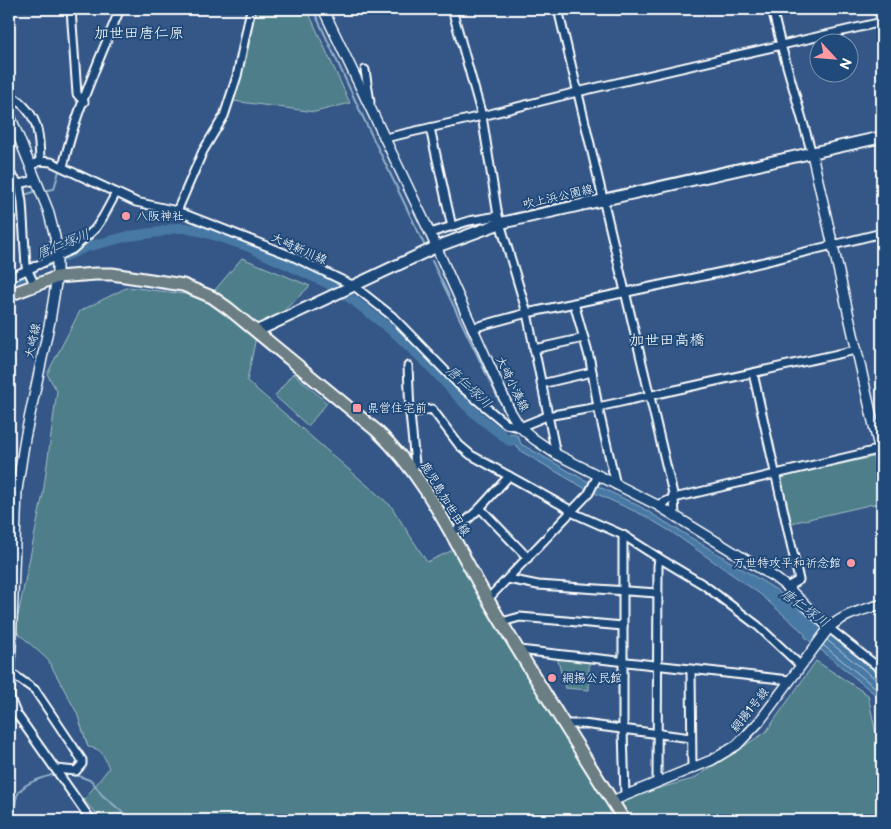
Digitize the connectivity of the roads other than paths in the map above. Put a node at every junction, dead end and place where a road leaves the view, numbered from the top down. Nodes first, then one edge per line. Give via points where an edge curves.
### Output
1 (71, 9) edge
2 (120, 9) edge
3 (251, 9) edge
4 (323, 9) edge
5 (452, 9) edge
6 (558, 9) edge
7 (772, 9) edge
8 (879, 9) edge
9 (882, 22) edge
10 (781, 45) junction
11 (365, 70) dead end
12 (578, 92) junction
13 (9, 94) edge
14 (84, 102) junction
15 (372, 111) junction
16 (9, 113) edge
17 (482, 116) junction
18 (430, 128) junction
19 (882, 137) edge
20 (384, 138) junction
21 (812, 154) junction
22 (40, 161) junction
23 (30, 166) junction
24 (63, 167) junction
25 (9, 173) edge
26 (36, 180) junction
27 (19, 184) junction
28 (116, 193) junction
29 (603, 200) junction
30 (177, 211) junction
31 (499, 219) junction
32 (452, 227) junction
33 (430, 233) junction
34 (882, 233) edge
35 (832, 246) junction
36 (436, 247) junction
37 (57, 264) junction
38 (27, 270) junction
39 (9, 278) edge
40 (33, 282) junction
41 (351, 288) junction
42 (624, 292) junction
43 (9, 295) edge
44 (574, 303) junction
45 (527, 313) junction
46 (273, 323) junction
47 (472, 328) junction
48 (256, 331) junction
49 (584, 338) junction
50 (272, 345) junction
51 (534, 349) junction
52 (856, 350) junction
53 (408, 366) dead end
54 (592, 372) junction
55 (753, 373) junction
56 (541, 384) junction
57 (648, 396) junction
58 (598, 406) junction
59 (410, 413) junction
60 (547, 416) junction
61 (520, 427) junction
62 (881, 450) edge
63 (556, 454) junction
64 (882, 461) edge
65 (413, 470) junction
66 (776, 475) junction
67 (509, 476) junction
68 (596, 478) junction
69 (616, 485) junction
70 (674, 498) junction
71 (657, 505) junction
72 (480, 508) junction
73 (571, 512) junction
74 (675, 515) junction
75 (451, 535) junction
76 (623, 535) junction
77 (528, 558) junction
78 (659, 558) junction
79 (508, 579) junction
80 (787, 587) junction
81 (623, 592) junction
82 (657, 593) junction
83 (488, 599) junction
84 (882, 604) edge
85 (502, 622) junction
86 (623, 626) junction
87 (829, 628) junction
88 (519, 650) junction
89 (622, 662) junction
90 (656, 665) junction
91 (800, 665) junction
92 (690, 670) junction
93 (882, 670) edge
94 (10, 672) junction
95 (789, 680) junction
96 (9, 696) edge
97 (9, 701) edge
98 (566, 727) junction
99 (623, 730) junction
100 (657, 733) junction
101 (691, 738) junction
102 (56, 769) junction
103 (692, 769) junction
104 (657, 782) junction
105 (625, 795) junction
106 (612, 801) junction
107 (91, 820) edge
108 (624, 820) edge

1 - 14 street via 77,94
2 - 14 street
3 - 30 street via 237,76 224,116 203,150
4 - 15 street, 大崎小湊線
5 - 17 street
6 - 12 street
7 - 10 street
8 - 9 street
9 - 10 street
10 - 12 street
10 - 21 street
11 - 15 street
12 - 17 street
12 - 29 street
13 - 22 street via 22,104 35,122 39,133
14 - 24 street
15 - 20 street, 大崎小湊線
16 - 23 street, 大崎線
17 - 18 street
17 - 31 street
18 - 20 street
18 - 32 street
19 - 21 main road, 吹上浜公園線
20 - 33 street, 大崎小湊線
21 - 29 main road, 吹上浜公園線
21 - 35 street
22 - 23 street
22 - 24 street, 大崎新川線
23 - 26 street, 大崎線
24 - 28 street, 大崎新川線
25 - 27 street
26 - 27 street
26 - 37 street, 大崎線 via 53,226
27 - 38 street
28 - 30 street, 大崎新川線 via 136,202
28 - 37 street via 95,228
29 - 31 main road, 吹上浜公園線
29 - 42 street
30 - 41 street, 大崎新川線 via 292,256
31 - 32 street via 470,221
31 - 36 main road, 吹上浜公園線
31 - 45 street
32 - 33 street
33 - 36 street, 大崎小湊線
34 - 35 street
35 - 42 street
35 - 52 street
36 - 41 main road, 吹上浜公園線
36 - 47 street, 大崎小湊線
37 - 38 street
37 - 40 main road, 鹿児島加世田線
37 - 48 main road, 鹿児島加世田線 via 95,274 183,285 212,297
37 - 94 street, 大崎線 via 50,321 16,490
38 - 39 street
38 - 40 street
40 - 43 main road, 鹿児島加世田線
41 - 46 main road, 吹上浜公園線
41 - 61 street, 大崎新川線 via 392,316 485,407 506,424
42 - 44 street
42 - 57 street
44 - 45 street
44 - 49 street
45 - 47 street
45 - 51 street
46 - 48 main road, 吹上浜公園線
46 - 50 main road
47 - 61 street, 大崎小湊線
48 - 50 main road, 鹿児島加世田線
49 - 51 street
49 - 54 street
50 - 65 main road, 鹿児島加世田線 via 377,431
51 - 56 street
52 - 55 street
52 - 62 street
53 - 59 street
54 - 56 street
54 - 58 street
55 - 57 street
55 - 66 street
56 - 60 street
57 - 58 street
57 - 70 street
58 - 60 street
58 - 69 street
59 - 65 street
59 - 67 street via 432,409 459,445
60 - 61 street
60 - 63 street
61 - 63 street, 大崎小湊線
62 - 64 street
62 - 66 street
63 - 68 street, 大崎小湊線
65 - 75 main road, 鹿児島加世田線
66 - 70 street
66 - 80 street via 799,580
67 - 72 street
67 - 73 street
68 - 69 street, 大崎小湊線
68 - 73 street via 589,493
69 - 71 street, 大崎小湊線
70 - 71 street
70 - 74 street
71 - 74 street, 大崎小湊線
72 - 75 street
72 - 77 street
73 - 76 street
73 - 77 street
74 - 80 street, 大崎小湊線
75 - 83 main road, 鹿児島加世田線
76 - 78 street
76 - 81 street
77 - 79 street
78 - 82 street
78 - 91 street via 704,585 758,626
79 - 81 street via 538,585
79 - 83 street
80 - 87 street, 大崎小湊線
81 - 82 street
81 - 86 street
82 - 90 street
83 - 85 main road, 鹿児島加世田線
84 - 87 street, 網揚1号線 via 844,617
85 - 86 street via 520,618
85 - 88 main road, 鹿児島加世田線
86 - 89 street
87 - 91 street, 網揚1号線
87 - 93 street, 大崎小湊線
88 - 89 street
88 - 98 main road, 鹿児島加世田線
89 - 90 street
89 - 99 street
90 - 92 street
90 - 100 street
91 - 95 street, 網揚1号線
92 - 95 street
92 - 101 street
94 - 96 street, 大崎線
94 - 102 street via 36,690 82,760 76,771
95 - 103 street, 網揚1号線 via 759,722 737,745
96 - 97 street, 大崎線
96 - 102 street via 16,714
98 - 99 street via 583,724
98 - 106 main road, 鹿児島加世田線
99 - 100 street
99 - 105 street
100 - 101 street
100 - 104 street
101 - 103 street
102 - 107 street
103 - 104 street, 網揚1号線
104 - 105 street, 網揚1号線
105 - 106 street, 網揚1号線
106 - 108 main road, 鹿児島加世田線

